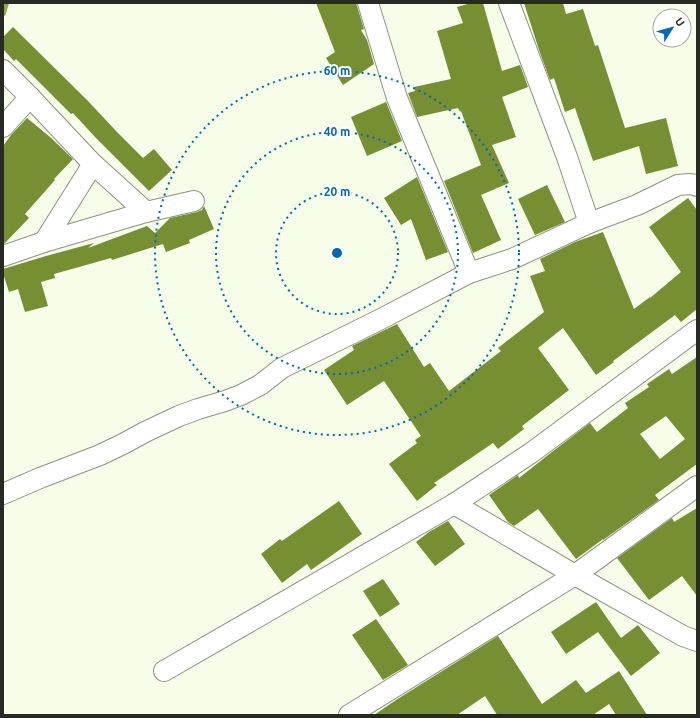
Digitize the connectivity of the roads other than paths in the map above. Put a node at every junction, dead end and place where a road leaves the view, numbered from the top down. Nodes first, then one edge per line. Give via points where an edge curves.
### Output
1 (368, 3) edge
2 (509, 3) edge
3 (3, 70) edge
4 (30, 97) junction
5 (3, 127) edge
6 (93, 164) junction
7 (697, 185) edge
8 (194, 201) dead end
9 (146, 212) junction
10 (589, 223) junction
11 (44, 242) junction
12 (3, 256) edge
13 (469, 273) junction
14 (697, 330) edge
15 (697, 486) edge
16 (3, 494) edge
17 (454, 504) junction
18 (575, 575) junction
19 (697, 641) edge
20 (164, 671) dead end
21 (349, 715) edge

1 - 13 street via 397,98
2 - 10 street
3 - 4 street
4 - 5 street
4 - 6 street
6 - 9 street
6 - 11 street
7 - 10 street via 678,185 637,205
8 - 9 street
9 - 11 street
10 - 13 street via 512,259
11 - 12 street
13 - 16 street via 282,368 260,385 241,395 179,416 100,455
14 - 17 street via 531,453
15 - 18 street
17 - 18 street
17 - 20 street
18 - 19 street via 683,636
18 - 21 street

